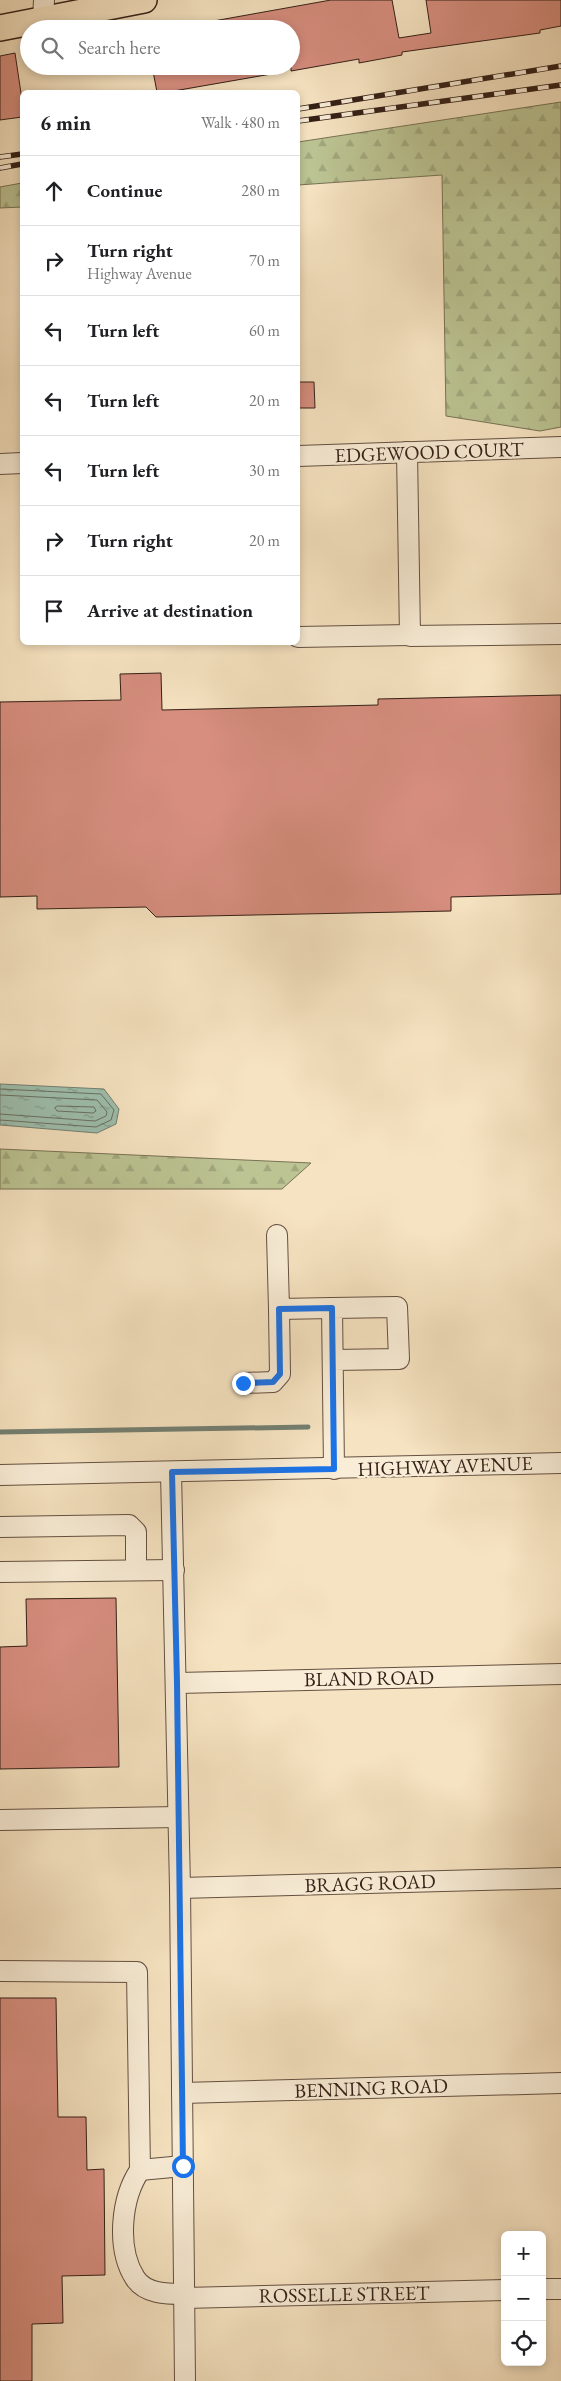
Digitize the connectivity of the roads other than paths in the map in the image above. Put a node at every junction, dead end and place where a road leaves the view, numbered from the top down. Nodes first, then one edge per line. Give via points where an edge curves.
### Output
1 (144, 0) edge
2 (112, 3) edge
3 (44, 10) edge
4 (0, 28) edge
5 (561, 447) edge
6 (407, 452) junction
7 (300, 456) edge
8 (20, 463) edge
9 (0, 464) edge
10 (561, 634) edge
11 (410, 635) junction
12 (300, 637) edge
13 (277, 1235) dead end
14 (332, 1308) junction
15 (279, 1309) junction
16 (332, 1360) junction
17 (243, 1383) dead end
18 (561, 1463) edge
19 (334, 1469) junction
20 (172, 1472) junction
21 (0, 1475) edge
22 (0, 1527) edge
23 (136, 1570) junction
24 (174, 1570) junction
25 (0, 1572) edge
26 (561, 1674) edge
27 (177, 1683) junction
28 (178, 1817) junction
29 (0, 1820) edge
30 (561, 1878) edge
31 (180, 1888) junction
32 (0, 1971) edge
33 (561, 2083) edge
34 (182, 2093) junction
35 (183, 2166) junction
36 (140, 2170) junction
37 (546, 2289) edge
38 (561, 2289) edge
39 (501, 2290) edge
40 (184, 2296) junction
41 (185, 2381) edge

1 - 2 main road
2 - 3 main road
3 - 4 main road
5 - 6 street, EDGEWOOD COURT
6 - 7 street, EDGEWOOD COURT
6 - 11 street
8 - 9 street
10 - 11 street
11 - 12 street
13 - 15 street
14 - 15 street
14 - 16 street
14 - 16 street via 397,1307 399,1359
15 - 17 street via 280,1374 273,1382
16 - 19 street
18 - 19 street, HIGHWAY AVENUE
19 - 20 street, HIGHWAY AVENUE
20 - 21 street, HIGHWAY AVENUE
20 - 24 street
22 - 23 street via 129,1525 136,1532
23 - 24 street
23 - 25 street
24 - 27 street
26 - 27 street, BLAND ROAD
27 - 28 street
28 - 29 street
28 - 31 street
30 - 31 street, BRAGG ROAD
31 - 34 street
32 - 36 street via 137,1972
33 - 34 street, BENNING ROAD
34 - 35 street
35 - 36 street
35 - 40 street
36 - 40 street, ROSSELLE STREET via 130,2188 125,2216 125,2244 131,2268 135,2278 146,2287
37 - 38 street
39 - 40 street, ROSSELLE STREET
40 - 41 street

